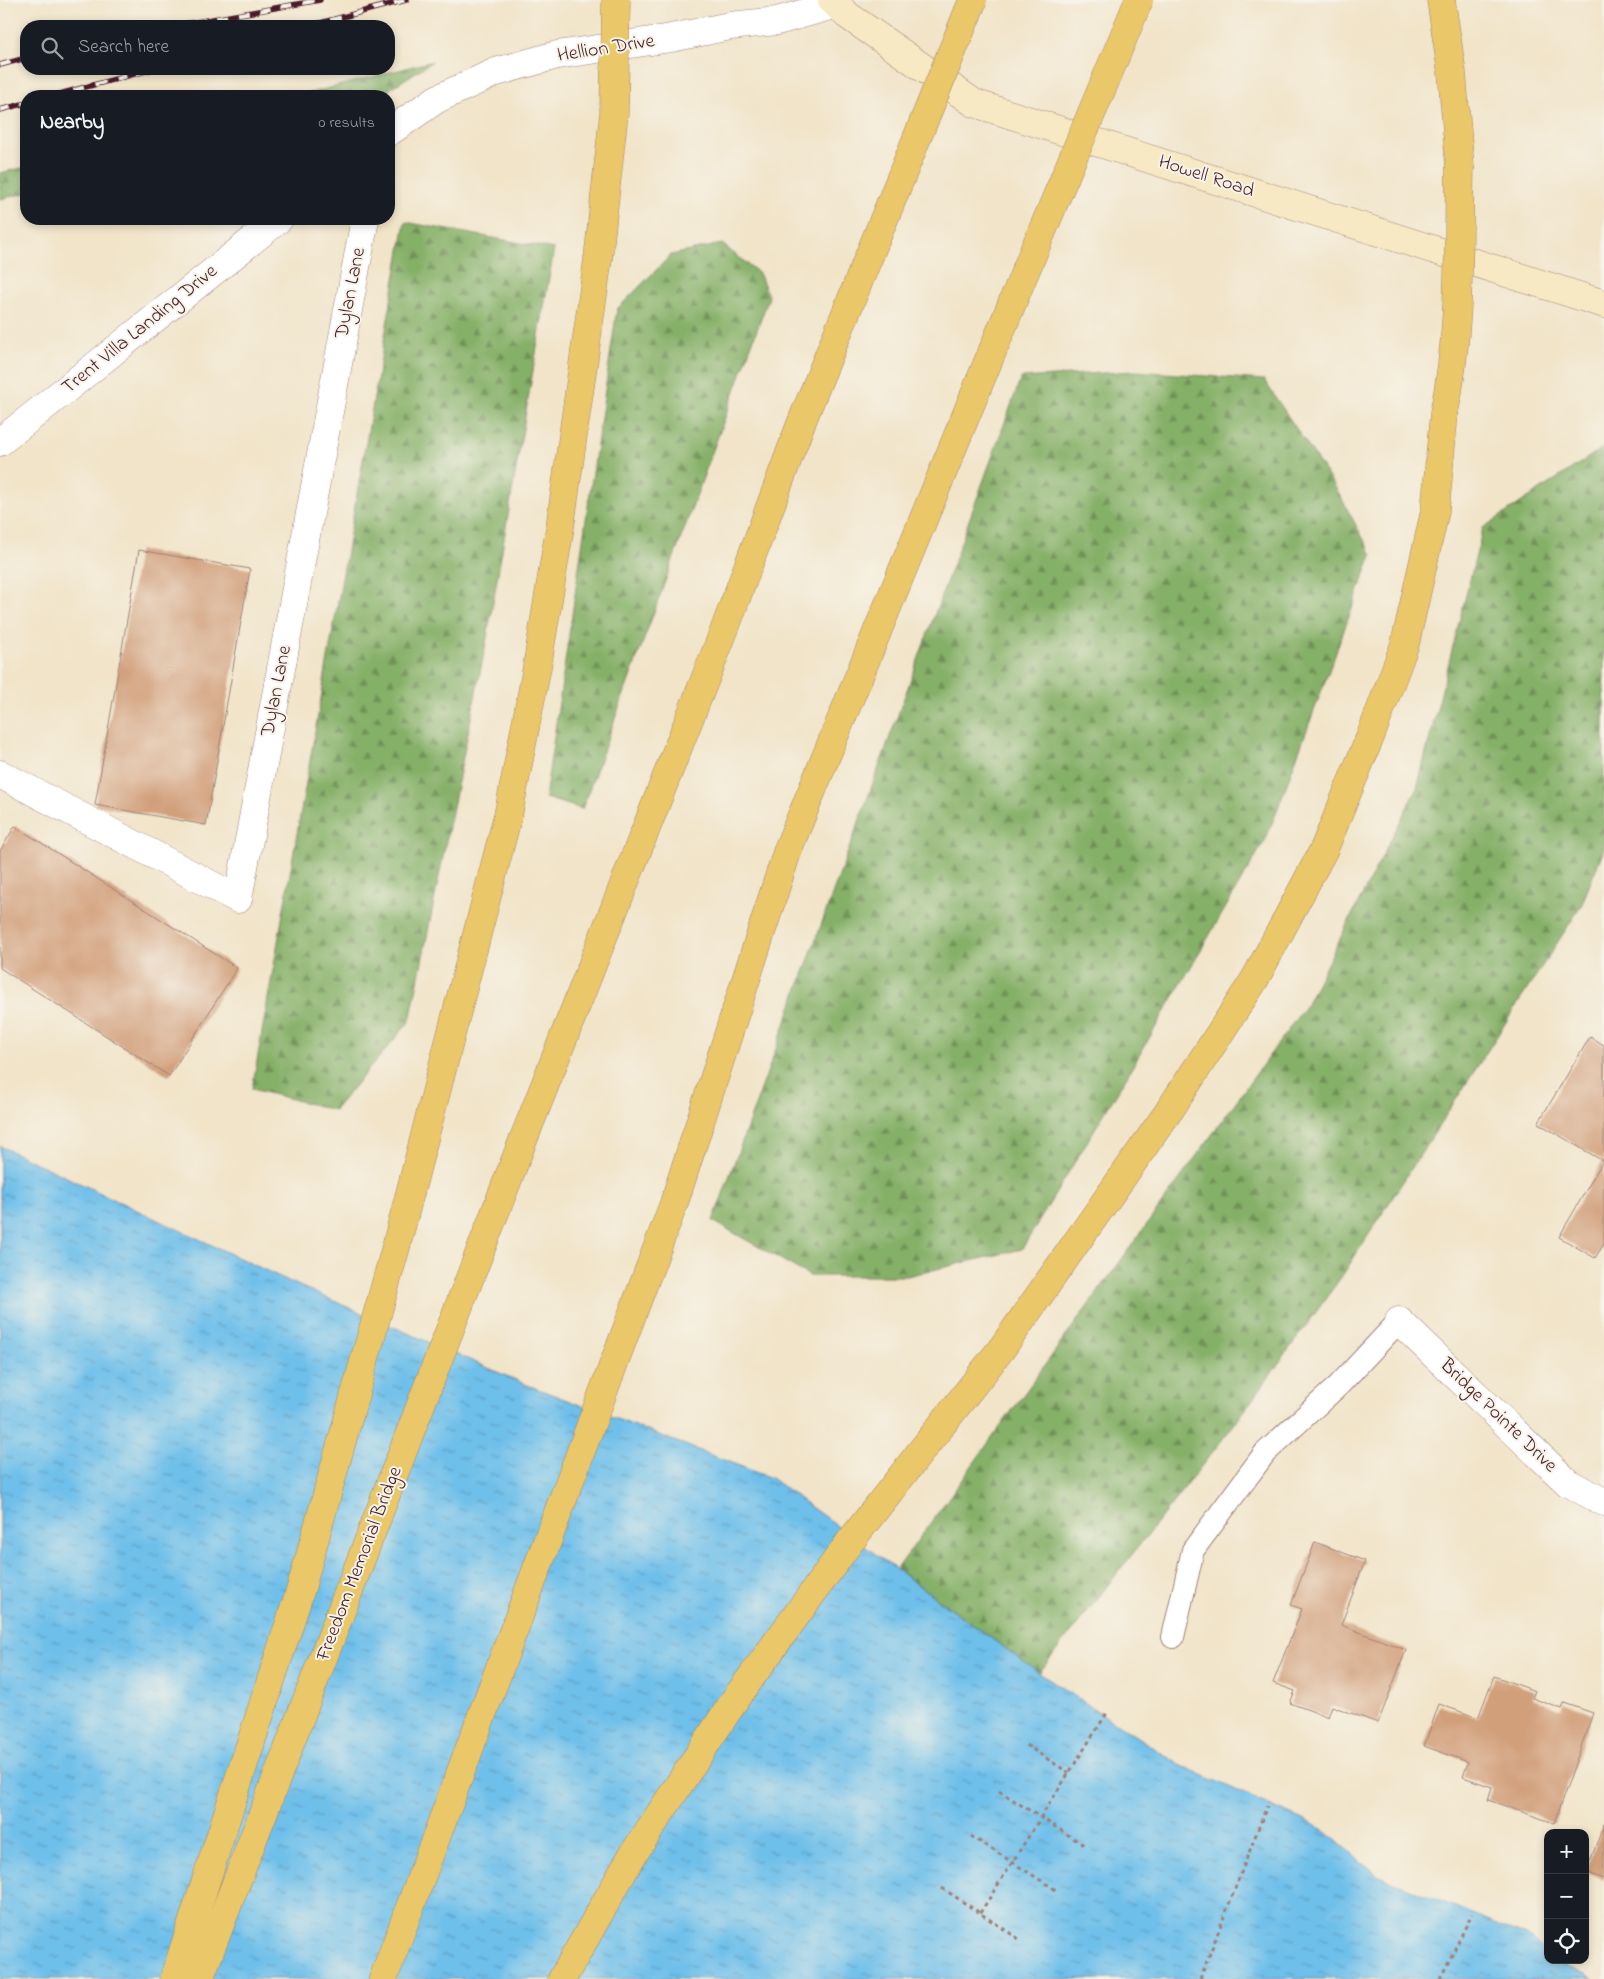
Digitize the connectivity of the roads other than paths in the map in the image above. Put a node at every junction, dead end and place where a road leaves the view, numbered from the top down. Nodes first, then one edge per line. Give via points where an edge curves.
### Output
1 (616, 0) edge
2 (973, 0) edge
3 (1139, 0) edge
4 (1441, 0) edge
5 (835, 2) edge
6 (395, 128) edge
7 (271, 225) edge
8 (364, 225) edge
9 (1604, 304) edge
10 (0, 442) edge
11 (0, 774) edge
12 (1399, 1321) joint
13 (1604, 1502) edge
14 (1173, 1638) dead end
15 (174, 1979) edge
16 (199, 1979) edge
17 (383, 1979) edge
18 (562, 1979) edge

1 - 15 highway, bridge via 614,113 598,259 560,527 510,811 301,1588
2 - 16 highway, Freedom Memorial Bridge, bridge via 800,426 724,631
3 - 17 highway, bridge via 788,849 674,1203
4 - 18 highway, bridge via 1452,73 1460,167 1457,327 1444,413 1435,511 1405,644 1324,849 1255,979 1169,1112 1002,1348 849,1543 736,1698 632,1856
5 - 6 street, Hellion Drive via 777,21 557,55 496,72 437,99
5 - 9 street, Howell Road via 847,15 974,103
7 - 10 street, Trent Villa Landing Drive
8 - 11 street, Dylan Lane via 238,899
12 - 13 street, Bridge Pointe Drive via 1568,1484
12 - 14 lane via 1339,1385 1265,1453 1193,1550

